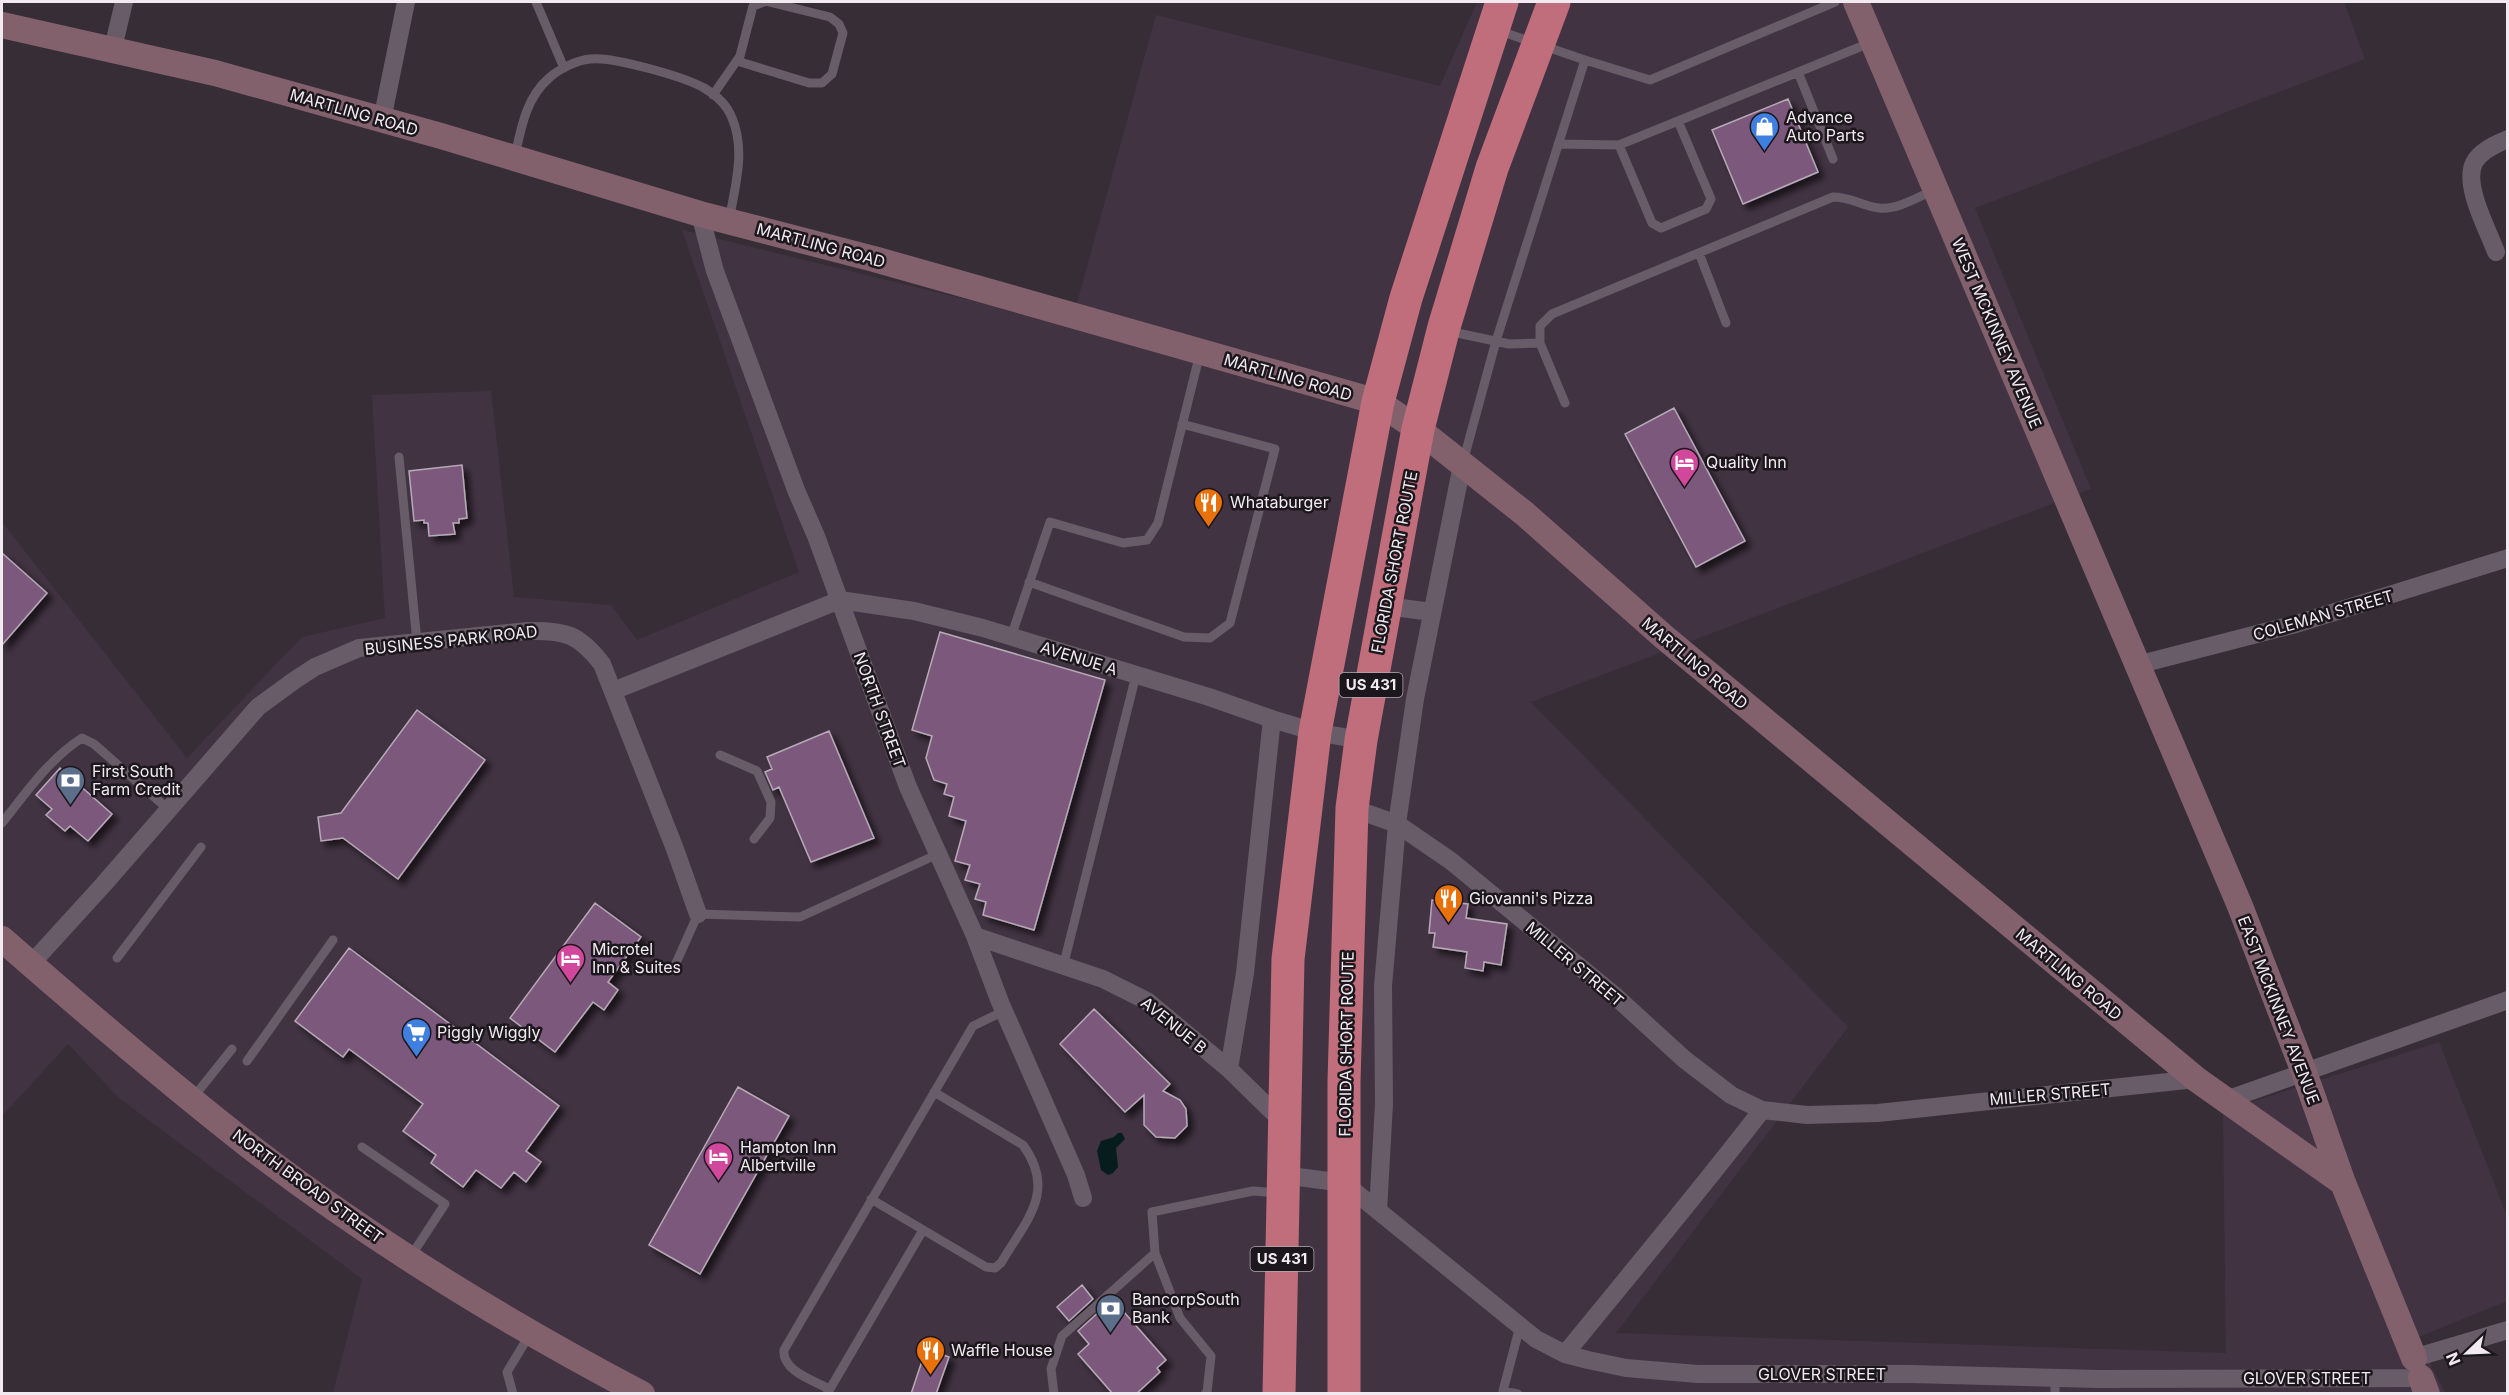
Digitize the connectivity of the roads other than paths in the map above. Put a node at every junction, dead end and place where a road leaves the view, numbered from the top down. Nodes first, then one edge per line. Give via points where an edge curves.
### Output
1 (124, 2) edge
2 (406, 2) edge
3 (536, 2) edge
4 (764, 2) edge
5 (769, 2) edge
6 (1554, 2) edge
7 (1835, 2) edge
8 (1856, 2) edge
9 (1498, 15) edge
10 (2, 25) edge
11 (1874, 41) junction
12 (1538, 44) junction
13 (113, 48) junction
14 (1586, 60) junction
15 (737, 61) junction
16 (564, 68) junction
17 (1798, 72) junction
18 (713, 95) junction
19 (382, 120) junction
20 (1678, 121) junction
21 (2508, 139) edge
22 (1558, 144) junction
23 (1619, 145) junction
24 (515, 158) junction
25 (1833, 159) dead end
26 (1936, 189) junction
27 (700, 214) junction
28 (729, 221) junction
29 (2496, 252) dead end
30 (1699, 253) junction
31 (1726, 323) dead end
32 (1443, 330) junction
33 (1496, 341) junction
34 (1540, 343) junction
35 (1200, 353) junction
36 (1378, 402) junction
37 (1565, 403) dead end
38 (1182, 424) junction
39 (1419, 429) junction
40 (399, 457) dead end
41 (1462, 465) junction
42 (2508, 558) edge
43 (1029, 582) junction
44 (840, 600) junction
45 (1386, 606) junction
46 (1432, 612) junction
47 (1011, 637) junction
48 (417, 642) junction
49 (2137, 665) junction
50 (1136, 675) junction
51 (612, 691) junction
52 (1272, 719) junction
53 (1315, 732) junction
54 (1361, 740) junction
55 (720, 755) dead end
56 (1352, 808) junction
57 (168, 809) junction
58 (2, 823) edge
59 (1397, 824) junction
60 (754, 839) dead end
61 (201, 847) dead end
62 (938, 854) junction
63 (698, 914) junction
64 (975, 936) junction
65 (2, 939) edge
66 (333, 940) dead end
67 (117, 958) dead end
68 (676, 963) dead end
69 (31, 964) junction
70 (1064, 967) junction
71 (2508, 1000) edge
72 (1004, 1011) junction
73 (232, 1049) dead end
74 (247, 1061) dead end
75 (1229, 1070) junction
76 (2304, 1072) junction
77 (2196, 1079) junction
78 (934, 1092) junction
79 (192, 1099) junction
80 (2226, 1100) junction
81 (1762, 1110) junction
82 (1285, 1124) junction
83 (362, 1147) dead end
84 (2343, 1183) junction
85 (1283, 1184) junction
86 (1344, 1184) junction
87 (1083, 1198) dead end
88 (871, 1199) junction
89 (1378, 1211) junction
90 (924, 1230) junction
91 (1155, 1253) junction
92 (410, 1258) junction
93 (1520, 1326) junction
94 (2508, 1330) edge
95 (531, 1332) junction
96 (1565, 1354) junction
97 (2421, 1377) edge
98 (2055, 1385) edge
99 (828, 1391) edge
100 (1279, 1393) edge
101 (513, 1394) edge
102 (642, 1394) edge
103 (1054, 1394) edge
104 (1205, 1394) edge
105 (1344, 1394) edge
106 (1518, 1394) edge

1 - 13 street
2 - 19 street
3 - 16 lane
4 - 15 lane via 753,6
5 - 15 lane via 830,17 839,24 843,33 832,74 822,83 809,83
6 - 12 highway, FLORIDA SHORT ROUTE / US 431
7 - 14 lane via 1650,80
8 - 11 street, WEST MCKINNEY AVENUE
9 - 12 lane
9 - 36 highway, US 431 via 1406,298
10 - 13 street, MARTLING ROAD
11 - 17 lane
11 - 26 street, WEST MCKINNEY AVENUE
12 - 14 lane
12 - 32 highway, FLORIDA SHORT ROUTE / US 431 via 1492,168
13 - 19 street, MARTLING ROAD via 215,72
14 - 22 lane
15 - 18 lane
16 - 18 lane via 590,59 612,60 692,82
16 - 24 lane via 534,96 523,120
17 - 20 lane
17 - 25 lane
18 - 28 lane via 731,116 739,140
19 - 24 street, MARTLING ROAD
20 - 23 lane
20 - 23 lane via 1711,199 1706,209 1662,228 1652,223
21 - 29 street via 2489,147 2474,164 2471,184
22 - 23 lane
22 - 33 lane
24 - 27 street, MARTLING ROAD
26 - 30 lane via 1897,206 1882,208 1833,197
26 - 49 street, WEST MCKINNEY AVENUE
27 - 28 street, MARTLING ROAD
27 - 44 street, NORTH STREET via 715,272
28 - 35 street, MARTLING ROAD
30 - 31 lane
30 - 34 lane via 1552,314 1540,326
32 - 33 lane
32 - 39 highway, FLORIDA SHORT ROUTE / US 431
33 - 34 lane
33 - 41 lane
34 - 37 lane
35 - 36 street, MARTLING ROAD
35 - 38 lane
36 - 39 street, MARTLING ROAD
36 - 53 highway, US 431
38 - 43 lane via 1158,523 1147,540 1124,543 1050,522
38 - 43 lane via 1275,449 1230,623 1210,638 1184,637
39 - 41 street, MARTLING ROAD
39 - 45 highway, FLORIDA SHORT ROUTE / US 431
40 - 48 lane
41 - 46 street
41 - 77 street, MARTLING ROAD via 1526,514 1664,637
42 - 49 street, COLEMAN STREET via 2296,624
43 - 47 lane
44 - 47 street, AVENUE A via 914,611
44 - 51 street
44 - 62 street, NORTH STREET via 908,787
45 - 46 street
45 - 54 highway, FLORIDA SHORT ROUTE / US 431
46 - 59 street
47 - 50 street, AVENUE A
48 - 51 street, BUSINESS PARK ROAD via 528,631 561,632 588,646 602,664
48 - 57 street, BUSINESS PARK ROAD via 359,648 295,680 258,707
49 - 76 street, EAST MCKINNEY AVENUE via 2231,885
50 - 52 street, AVENUE A
50 - 70 lane
51 - 63 street, BUSINESS PARK ROAD
52 - 53 street, AVENUE A
52 - 75 street via 1245,973
53 - 54 street, AVENUE A
53 - 82 highway, US 431 via 1288,959
54 - 56 highway, FLORIDA SHORT ROUTE / US 431
55 - 60 lane via 757,771 771,802 770,818
56 - 59 street, MILLER STREET
56 - 86 highway, FLORIDA SHORT ROUTE / US 431
57 - 58 lane via 94,744 82,738 41,774
57 - 69 street, BUSINESS PARK ROAD
59 - 81 street, MILLER STREET via 1488,890 1684,1059 1731,1095
59 - 89 street via 1383,986 1384,1104
61 - 67 lane
62 - 63 lane via 800,917
62 - 64 street, NORTH STREET
63 - 68 lane
64 - 70 street, AVENUE B
64 - 72 street, NORTH STREET
65 - 69 street, NORTH BROAD STREET
66 - 74 lane
69 - 79 street, NORTH BROAD STREET
70 - 75 street, AVENUE B via 1103,979 1148,1001
71 - 76 street
72 - 78 lane via 973,1026
72 - 87 street, NORTH STREET
73 - 79 lane
75 - 82 street, AVENUE B
76 - 80 street
76 - 84 street, EAST MCKINNEY AVENUE
77 - 80 street, MARTLING ROAD
77 - 81 street, MILLER STREET via 1878,1113 1807,1115
78 - 88 lane
78 - 90 lane via 1023,1145 1040,1182 1038,1200 1002,1263 995,1268 986,1267
79 - 92 street, NORTH BROAD STREET via 250,1146
80 - 84 street, MARTLING ROAD
81 - 96 street
82 - 85 highway, US 431
83 - 92 lane via 445,1204
84 - 97 street, EAST MCKINNEY AVENUE
85 - 86 street
85 - 91 lane via 1152,1212
85 - 100 highway, US 431
86 - 89 street, GLOVER STREET
86 - 105 highway, FLORIDA SHORT ROUTE / US 431
88 - 90 lane
88 - 99 lane via 784,1350 787,1366
89 - 93 street, GLOVER STREET
90 - 99 lane
91 - 103 lane via 1062,1336 1051,1369
91 - 104 lane via 1180,1318 1211,1356
92 - 95 street, NORTH BROAD STREET
93 - 96 street, GLOVER STREET
93 - 106 lane via 1503,1391
94 - 97 street, GLOVER STREET
95 - 101 lane via 507,1372
95 - 102 street, NORTH BROAD STREET
96 - 98 street, GLOVER STREET via 1626,1368 1698,1374 1910,1374
97 - 98 street, GLOVER STREET

